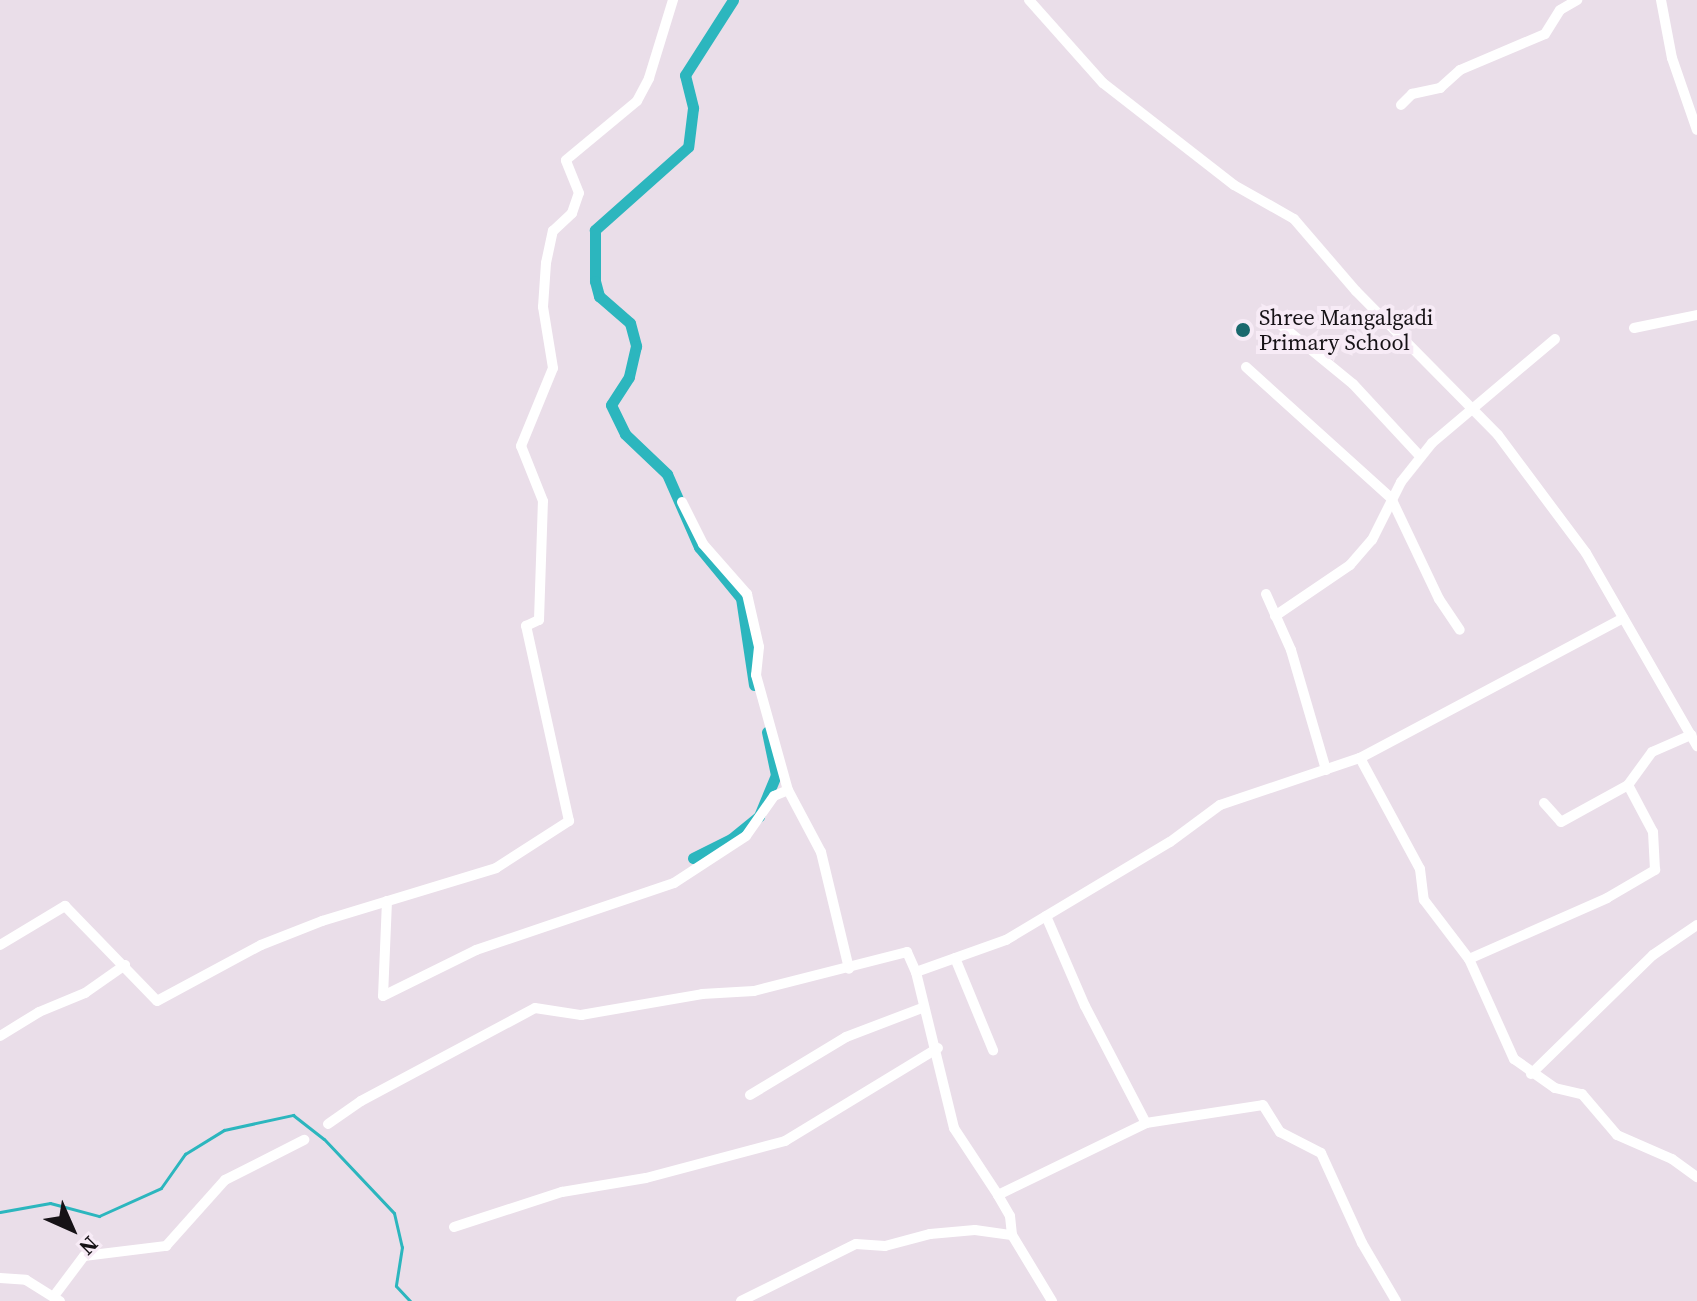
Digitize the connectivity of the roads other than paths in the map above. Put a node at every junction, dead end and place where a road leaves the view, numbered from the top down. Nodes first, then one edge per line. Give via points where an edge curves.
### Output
1 (673, 0) edge
2 (1029, 0) edge
3 (1577, 0) edge
4 (1661, 0) edge
5 (1401, 105) dead end
6 (1697, 130) edge
7 (1697, 315) edge
8 (1270, 316) dead end
9 (1634, 328) dead end
10 (1555, 339) dead end
11 (1246, 367) dead end
12 (1471, 407) junction
13 (1420, 456) junction
14 (1391, 498) junction
15 (682, 502) dead end
16 (1266, 594) dead end
17 (1275, 616) junction
18 (1623, 618) junction
19 (1460, 630) dead end
20 (1691, 735) junction
21 (1697, 746) edge
22 (1360, 758) junction
23 (1326, 770) junction
24 (1628, 785) junction
25 (788, 790) junction
26 (1544, 803) dead end
27 (387, 901) junction
28 (1046, 916) junction
29 (1697, 925) edge
30 (0, 945) edge
31 (955, 958) junction
32 (1469, 959) junction
33 (125, 965) junction
34 (849, 969) junction
35 (916, 972) junction
36 (922, 1008) junction
37 (0, 1036) edge
38 (938, 1048) junction
39 (993, 1050) dead end
40 (1531, 1074) junction
41 (750, 1095) dead end
42 (1146, 1123) junction
43 (328, 1124) dead end
44 (304, 1140) dead end
45 (1697, 1177) edge
46 (998, 1195) junction
47 (454, 1227) dead end
48 (1012, 1235) junction
49 (0, 1278) edge
50 (57, 1299) edge
51 (741, 1301) edge
52 (1052, 1301) edge
53 (1396, 1301) edge

1 - 27 street via 637,101 566,160 579,193 572,213 553,231 546,263 543,307 553,368 521,446 543,501 539,620 526,626 569,821 496,868
2 - 12 street via 1103,83 1234,185 1294,219 1356,291
3 - 5 street via 1560,10 1545,34 1460,70 1440,88 1412,94
4 - 6 street via 1676,73
7 - 9 street
8 - 13 street via 1353,384
10 - 12 street
11 - 14 street
12 - 13 street
12 - 18 street via 1586,553
13 - 14 street
14 - 17 street via 1372,540 1350,565
14 - 19 street via 1439,599
15 - 25 street via 703,544 747,594 759,647 756,675
16 - 17 street
17 - 23 street via 1291,650
18 - 20 street
18 - 22 street
20 - 21 street
20 - 24 street via 1652,752
22 - 23 street
22 - 32 street via 1420,869 1424,900
23 - 28 street via 1220,805 1170,842
24 - 26 street via 1561,822
24 - 32 street via 1653,832 1655,870 1607,898
25 - 27 street via 774,796 746,836 674,883 476,950 383,996
25 - 34 street via 821,852
27 - 33 street via 261,945 157,1001
28 - 31 street via 1006,940
28 - 42 street via 1085,1006
29 - 40 street via 1653,955
30 - 33 street via 65,906
31 - 35 street
31 - 39 street
32 - 40 street via 1489,996 1504,1043
33 - 37 street via 85,993
34 - 35 street via 907,952
34 - 43 street via 754,991 702,994 606,1013 535,1008
35 - 36 street
36 - 38 street
36 - 41 street via 846,1037
38 - 46 street via 954,1128
38 - 47 street via 785,1141 646,1178 562,1192
40 - 45 street via 1582,1094 1617,1135 1672,1159
42 - 46 street
42 - 53 street via 1263,1105 1280,1132 1321,1153 1362,1243
44 - 50 street via 225,1180 166,1246 84,1256
46 - 48 street via 1010,1216
48 - 51 street via 975,1230 885,1246 856,1244
48 - 52 street
49 - 50 street via 26,1280

